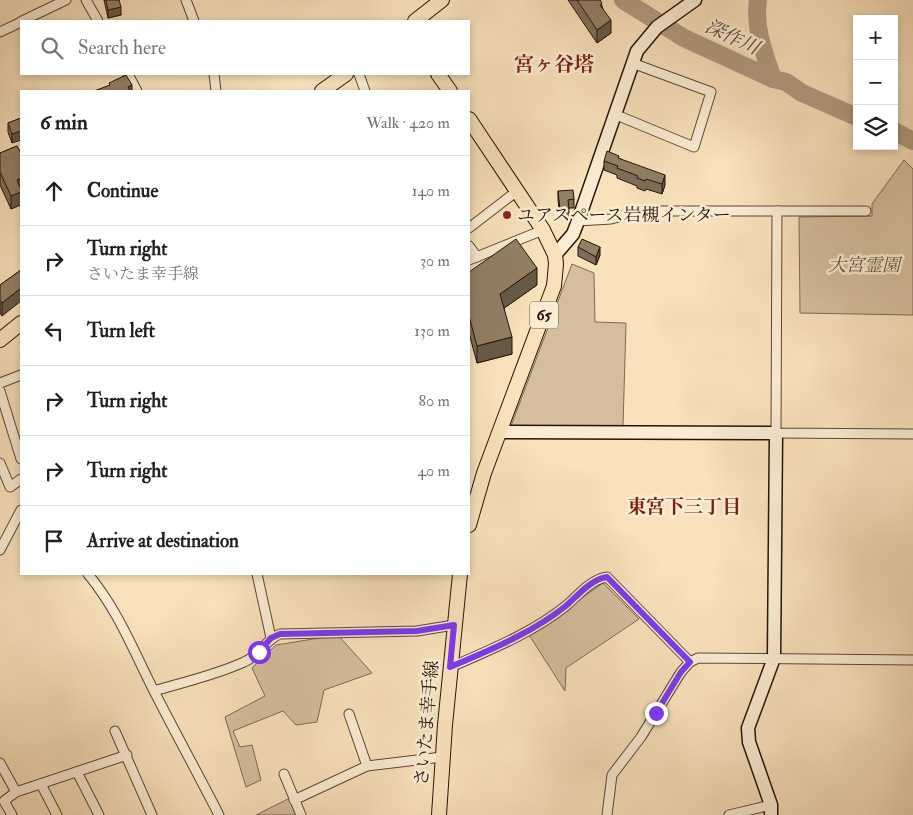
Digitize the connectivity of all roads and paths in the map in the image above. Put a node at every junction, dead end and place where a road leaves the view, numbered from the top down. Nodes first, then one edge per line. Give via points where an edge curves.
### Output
1 (66, 0) edge
2 (86, 0) edge
3 (186, 0) edge
4 (442, 0) edge
5 (695, 0) edge
6 (24, 20) edge
7 (97, 20) edge
8 (194, 20) edge
9 (416, 20) edge
10 (20, 22) edge
11 (0, 32) edge
12 (632, 63) junction
13 (128, 75) edge
14 (214, 75) edge
15 (345, 75) edge
16 (359, 75) edge
17 (136, 90) edge
18 (216, 90) edge
19 (323, 90) edge
20 (365, 90) edge
21 (614, 114) junction
22 (470, 120) edge
23 (517, 191) junction
24 (777, 211) junction
25 (866, 211) dead end
26 (578, 221) junction
27 (470, 227) edge
28 (543, 230) junction
29 (554, 255) junction
30 (473, 258) edge
31 (20, 324) edge
32 (0, 340) edge
33 (20, 375) edge
34 (0, 384) edge
35 (0, 391) edge
36 (500, 432) junction
37 (776, 433) junction
38 (913, 434) edge
39 (20, 456) edge
40 (0, 463) edge
41 (20, 480) edge
42 (20, 512) edge
43 (470, 522) edge
44 (0, 550) edge
45 (90, 575) edge
46 (257, 575) edge
47 (460, 575) edge
48 (454, 625) junction
49 (271, 638) junction
50 (774, 658) junction
51 (913, 660) edge
52 (690, 662) junction
53 (450, 667) junction
54 (154, 691) junction
55 (349, 714) dead end
56 (115, 731) dead end
57 (127, 755) junction
58 (442, 757) junction
59 (0, 763) edge
60 (367, 766) junction
61 (77, 772) junction
62 (284, 774) dead end
63 (41, 784) junction
64 (16, 792) junction
65 (294, 800) junction
66 (771, 810) edge
67 (12, 815) edge
68 (57, 815) edge
69 (99, 815) edge
70 (152, 815) edge
71 (219, 815) edge
72 (300, 815) edge
73 (438, 815) edge
74 (607, 815) edge
75 (729, 815) edge

1 - 6 street
2 - 7 street
3 - 8 street
4 - 9 main road
5 - 12 street via 650,34
10 - 11 street
12 - 21 street
12 - 21 street via 711,92 694,147
13 - 17 street
14 - 18 street
15 - 19 main road
16 - 20 street
21 - 26 street
22 - 23 main road, 65
23 - 27 street
23 - 28 main road, 65
24 - 25 street
24 - 26 street via 644,211 611,219
24 - 37 street
26 - 29 street via 572,234
28 - 29 main road, 65
28 - 30 street
29 - 36 main road, 65 via 556,276 550,297
31 - 32 main road
33 - 34 street
35 - 39 street
36 - 37 street
36 - 43 main road, 65
37 - 38 street
37 - 50 street
40 - 41 street via 10,487
42 - 44 street
45 - 54 street via 109,600
46 - 49 street
47 - 48 main road, さいたま幸手線
48 - 49 street via 417,631 280,634
48 - 53 main road, さいたま幸手線
49 - 54 street via 245,662
50 - 51 street
50 - 52 street via 698,658
50 - 66 street via 748,728 749,742
52 - 53 street via 607,577 598,578 558,612 498,646
52 - 74 street via 633,750 612,775
53 - 58 main road, さいたま幸手線
54 - 71 street
55 - 60 street
56 - 57 street
57 - 61 street
57 - 70 street
58 - 60 street
58 - 73 main road, さいたま幸手線
59 - 64 street
60 - 65 street
61 - 63 street
61 - 69 street
62 - 65 street
63 - 64 street
63 - 68 street
64 - 67 street via 4,801
65 - 72 street
66 - 75 street

